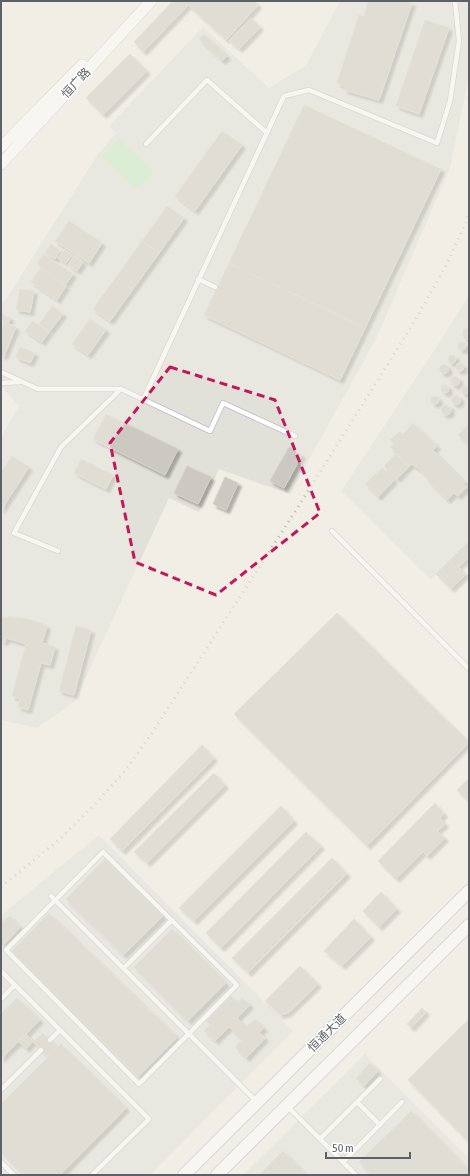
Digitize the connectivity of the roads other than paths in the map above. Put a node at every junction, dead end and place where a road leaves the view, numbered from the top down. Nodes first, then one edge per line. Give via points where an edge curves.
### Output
1 (146, 1) edge
2 (151, 1) edge
3 (455, 1) edge
4 (266, 133) junction
5 (146, 144) dead end
6 (1, 147) edge
7 (1, 164) edge
8 (198, 279) junction
9 (215, 287) dead end
10 (1, 372) edge
11 (22, 382) junction
12 (1, 383) edge
13 (121, 389) junction
14 (143, 400) junction
15 (295, 436) dead end
16 (332, 531) dead end
17 (58, 550) dead end
18 (469, 669) edge
19 (469, 891) edge
20 (53, 898) junction
21 (172, 920) junction
22 (469, 925) edge
23 (124, 968) junction
24 (1, 971) edge
25 (15, 985) junction
26 (1, 999) edge
27 (60, 1030) junction
28 (189, 1034) junction
29 (50, 1040) dead end
30 (41, 1050) dead end
31 (380, 1079) dead end
32 (1, 1090) edge
33 (257, 1102) junction
34 (357, 1102) junction
35 (402, 1102) dead end
36 (287, 1106) junction
37 (380, 1125) junction
38 (320, 1139) junction
39 (1, 1162) edge
40 (343, 1162) junction
41 (14, 1175) edge
42 (92, 1175) edge
43 (184, 1175) edge
44 (217, 1175) edge
45 (356, 1175) edge

1 - 6 street, 恒广路
2 - 7 street, 恒广路
3 - 4 lane via 459,41 450,101 437,143 309,90 284,96
4 - 5 lane via 207,80
4 - 8 lane
8 - 9 lane
8 - 14 lane
10 - 11 lane
11 - 12 lane
11 - 13 lane via 38,389
13 - 14 lane
13 - 17 lane via 61,447 14,533
14 - 15 lane via 210,431 223,403
16 - 18 lane
19 - 33 main road, 恒通大道
20 - 21 lane via 103,852
20 - 23 lane
20 - 28 lane via 6,950 139,1084
21 - 23 lane
21 - 28 lane via 237,985
22 - 36 main road, 恒通大道
23 - 28 lane
24 - 25 lane
25 - 26 lane
25 - 27 lane
27 - 29 lane
27 - 42 lane via 149,1118
28 - 33 lane
30 - 32 lane
31 - 34 lane
33 - 43 main road, 恒通大道
34 - 37 lane
34 - 38 lane
35 - 37 lane
36 - 38 lane
36 - 44 main road, 恒通大道
37 - 40 lane
38 - 40 lane
39 - 41 lane
40 - 45 lane

